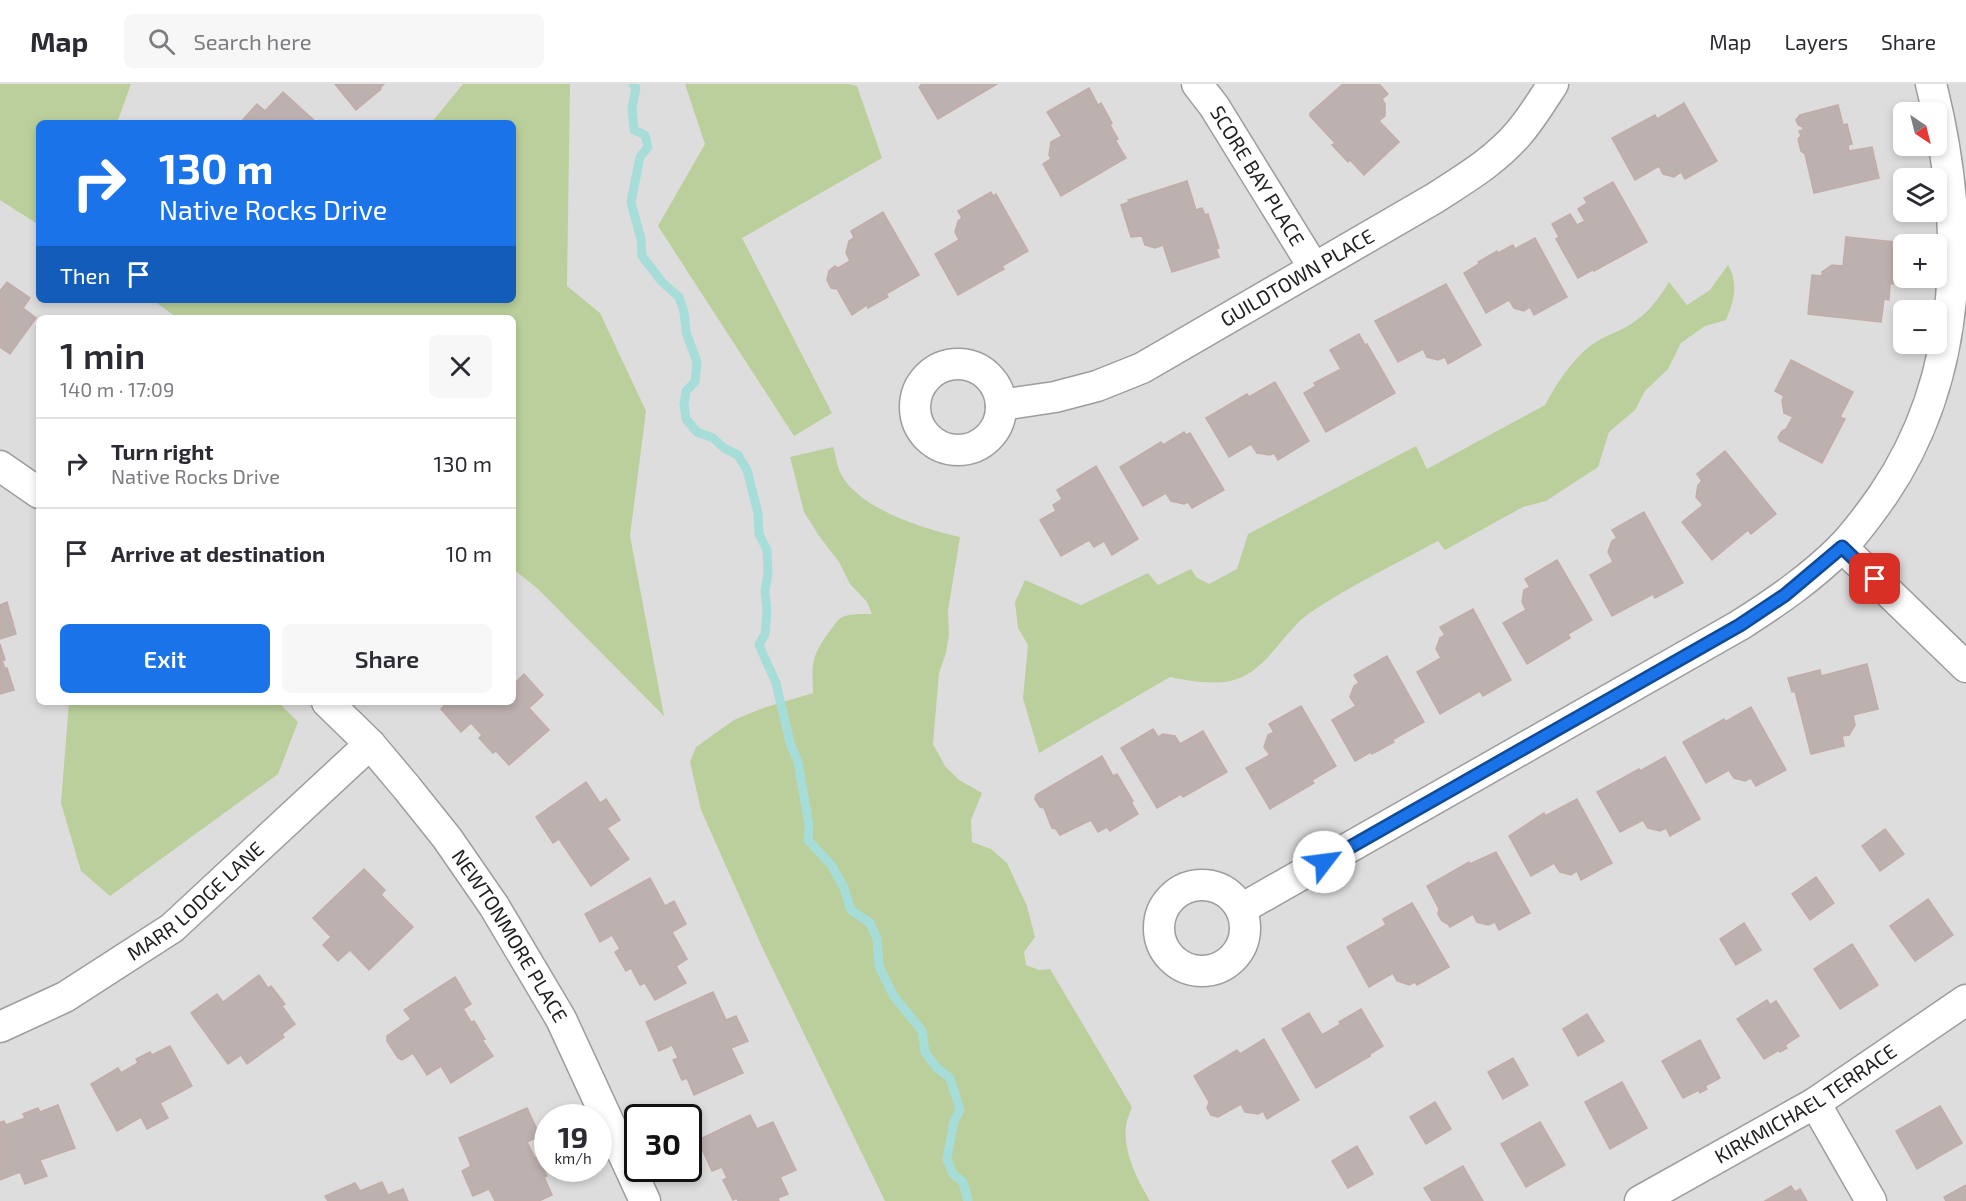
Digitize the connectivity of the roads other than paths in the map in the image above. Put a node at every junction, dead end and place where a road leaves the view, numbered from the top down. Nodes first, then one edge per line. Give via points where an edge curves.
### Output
1 (1197, 84) edge
2 (1553, 84) edge
3 (1931, 84) edge
4 (1314, 268) junction
5 (1001, 405) dead end
6 (0, 466) edge
7 (36, 491) edge
8 (1842, 547) junction
9 (1966, 667) edge
10 (330, 705) edge
11 (370, 744) junction
12 (1241, 909) dead end
13 (1966, 1000) edge
14 (0, 1027) edge
15 (1815, 1103) junction
16 (645, 1201) edge
17 (1640, 1201) edge
18 (1871, 1201) edge

1 - 4 street, SCORE BAY PLACE
2 - 4 street, GUILDTOWN PLACE via 1517,135 1496,156 1470,176
3 - 8 street via 1955,162 1962,220 1963,280 1956,325 1947,369 1932,410 1891,483
4 - 5 street, GUILDTOWN PLACE via 1142,368 1097,386
6 - 7 street
8 - 9 street
8 - 12 street via 1785,595 1740,625
10 - 11 street, NEWTONMORE PLACE
11 - 14 street, MARR LODGE LANE via 172,928 65,997
11 - 16 street, NEWTONMORE PLACE via 447,838 494,906 561,1019
13 - 15 street, KIRKMICHAEL TERRACE
15 - 17 street, KIRKMICHAEL TERRACE
15 - 18 street

